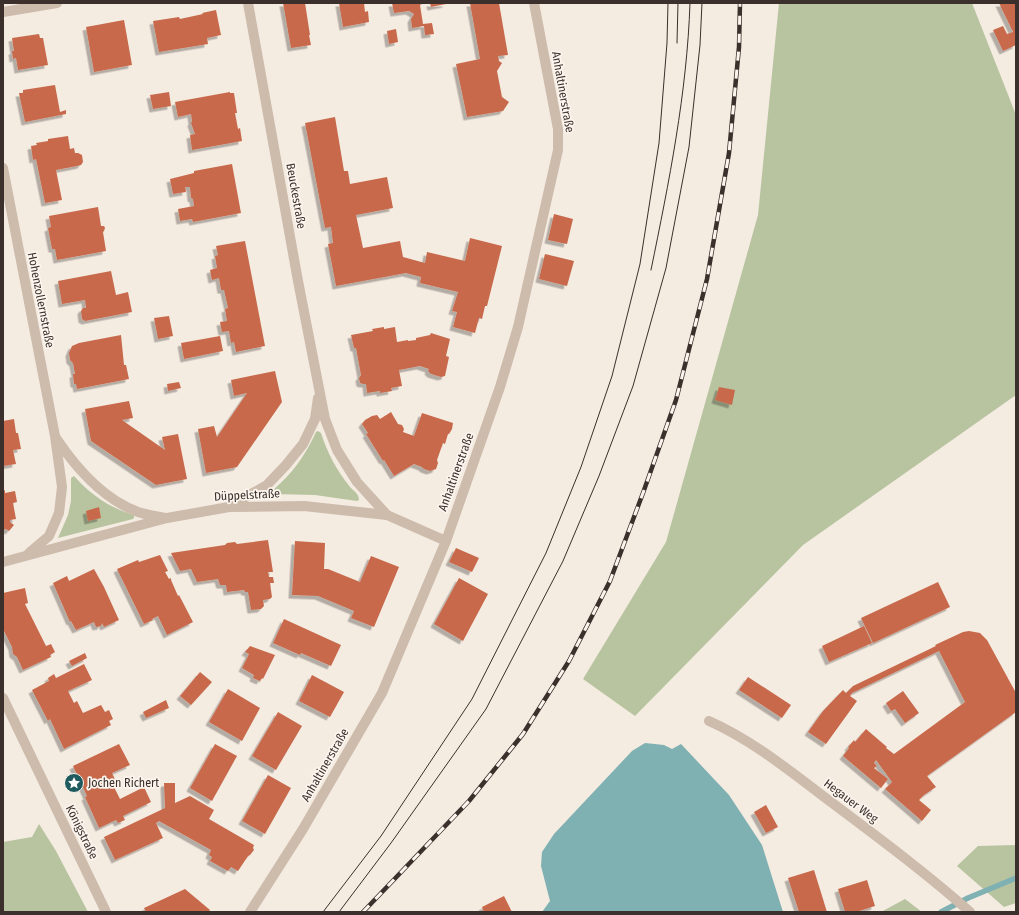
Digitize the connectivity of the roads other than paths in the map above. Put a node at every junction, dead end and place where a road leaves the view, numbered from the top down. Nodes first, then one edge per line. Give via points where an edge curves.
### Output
1 (57, 3) edge
2 (248, 3) edge
3 (534, 3) edge
4 (3, 12) edge
5 (3, 168) edge
6 (319, 392) junction
7 (54, 436) junction
8 (229, 507) junction
9 (387, 516) junction
10 (167, 518) junction
11 (446, 541) junction
12 (26, 556) junction
13 (3, 562) edge
14 (3, 698) edge
15 (709, 721) dead end
16 (106, 912) edge
17 (250, 912) edge
18 (970, 912) edge

1 - 4 street
2 - 6 street, Beuckestraße
3 - 11 street, Anhaltinerstraße via 558,129 558,150 518,327 500,387
5 - 7 street, Hohenzollernstraße
6 - 8 street, Beuckestraße via 315,419 303,444 267,485
6 - 9 street, Beuckestraße via 325,419 337,450 357,482
7 - 10 street, Hohenzollernstraße via 69,458 111,498 138,511
7 - 12 street, Hohenzollernstraße via 62,487 59,513 49,536
8 - 9 street, Düppelstraße via 304,506
8 - 10 street, Düppelstraße
9 - 11 street, Düppelstraße
10 - 12 street, Düppelstraße
11 - 17 street, Anhaltinerstraße via 382,693 304,829
12 - 13 street, Düppelstraße
14 - 16 street, Königstraße
15 - 18 street, Hegauer Weg via 730,730 778,762 942,887

